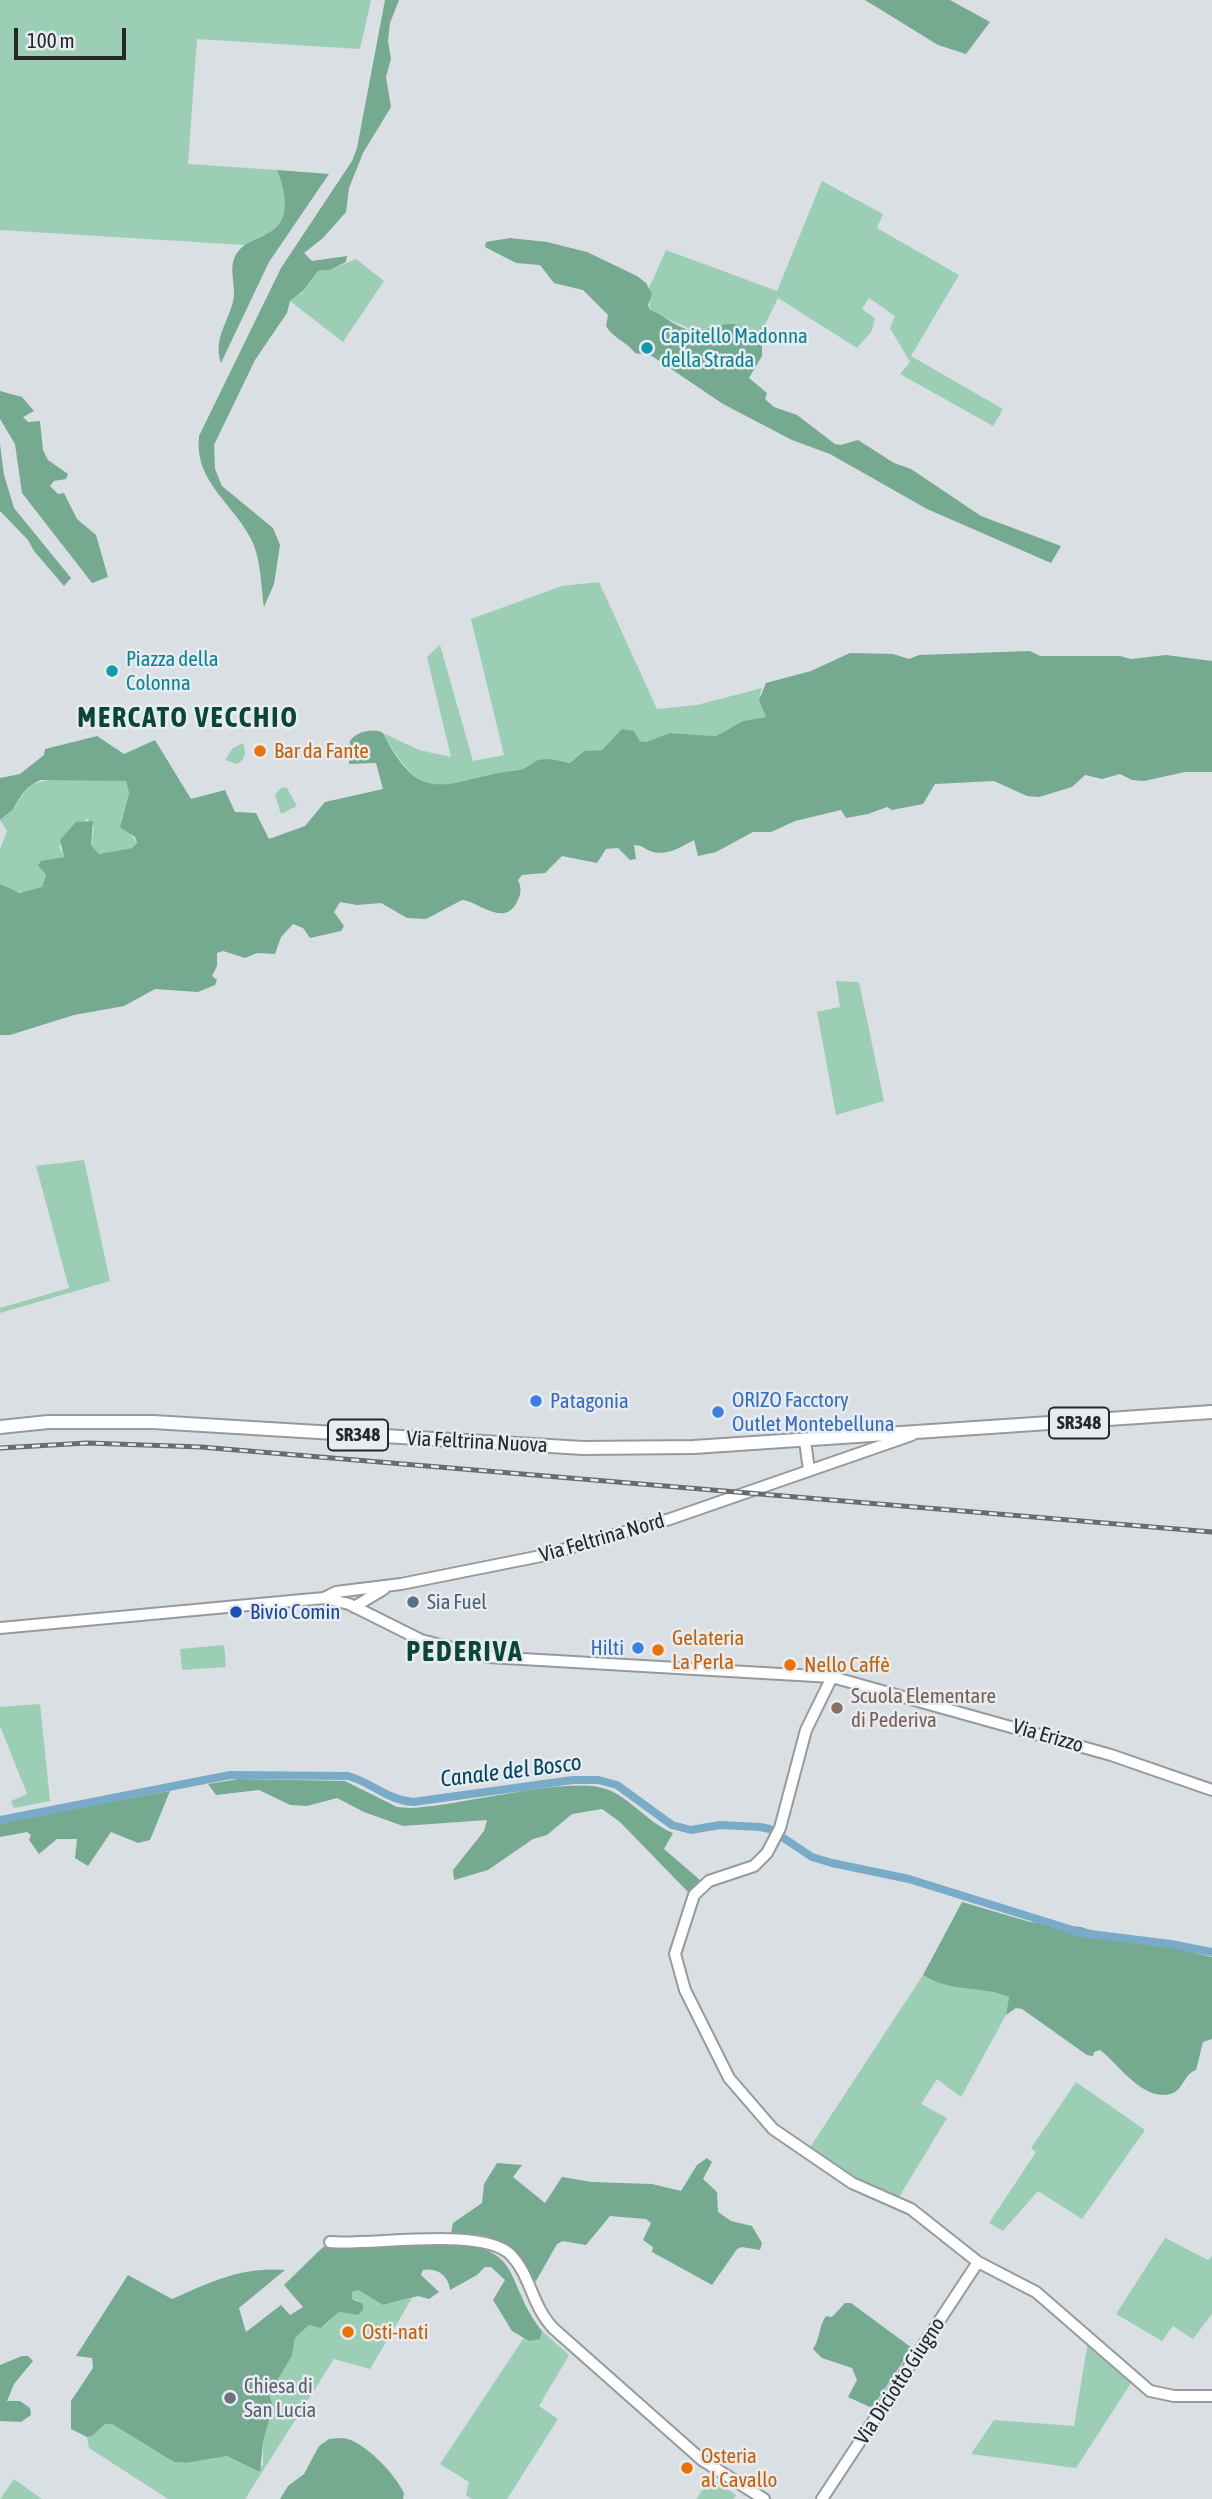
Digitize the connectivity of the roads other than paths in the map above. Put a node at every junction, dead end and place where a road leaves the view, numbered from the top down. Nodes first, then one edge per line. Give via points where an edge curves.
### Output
1 (1212, 1412) edge
2 (0, 1427) edge
3 (912, 1435) junction
4 (805, 1441) junction
5 (809, 1470) junction
6 (389, 1586) junction
7 (356, 1590) junction
8 (376, 1593) junction
9 (324, 1598) junction
10 (351, 1605) junction
11 (390, 1625) junction
12 (0, 1628) edge
13 (832, 1677) junction
14 (1212, 1790) edge
15 (330, 2242) dead end
16 (978, 2262) junction
17 (1212, 2396) edge
18 (764, 2499) edge
19 (822, 2499) edge

1 - 3 main road, Via Feltrina Nord / SR348
2 - 4 main road, Via Feltrina Nuova / SR348 via 153,1422 583,1448
3 - 4 main road, Via Feltrina Nuova / SR348
3 - 5 main road, Via Feltrina Nord
4 - 5 main road
5 - 6 main road, Via Feltrina Nord via 670,1519 541,1556
6 - 7 main road, Via Feltrina Nord
6 - 8 main road, Via Feltrina Nord
7 - 9 main road, Via Feltrina Nord
7 - 10 main road
8 - 10 main road, Via Feltrina Nord
8 - 11 main road via 375,1613
9 - 10 main road, Via Erizzo
9 - 12 main road, Via Feltrina Nord
10 - 11 main road, Via Erizzo
11 - 13 main road, Via Erizzo via 421,1640 488,1657
13 - 14 main road, Via Erizzo via 1111,1755
13 - 16 main road via 806,1730 776,1836 761,1861 709,1881 694,1895 676,1961 729,2078 773,2129 852,2183 911,2209
15 - 18 main road via 476,2241 497,2245 520,2266 537,2308 554,2329 681,2443
16 - 17 main road via 1036,2292 1150,2391
16 - 19 main road, Via Diciotto Giugno

